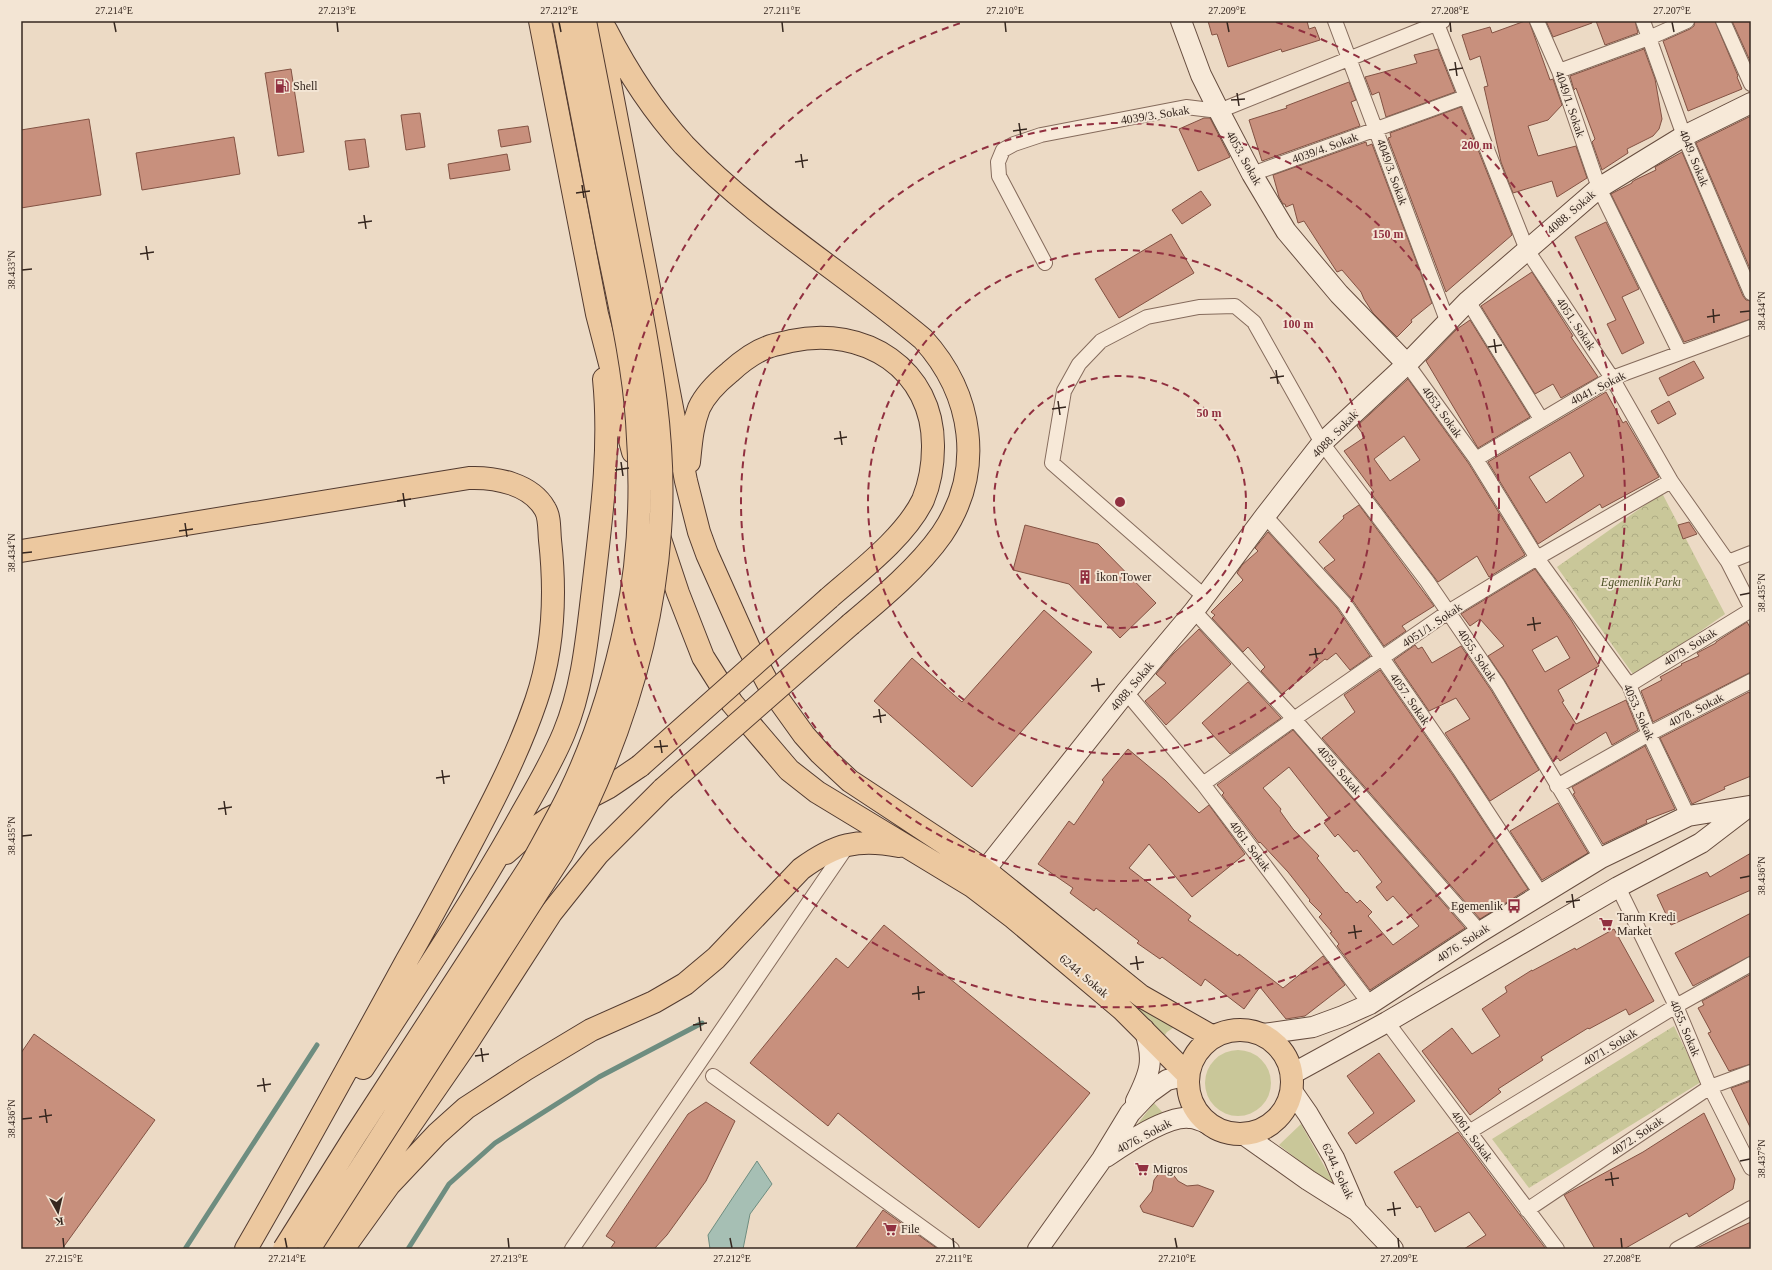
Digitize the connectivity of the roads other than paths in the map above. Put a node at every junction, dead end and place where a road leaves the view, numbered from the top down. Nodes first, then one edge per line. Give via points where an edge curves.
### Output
1 (540, 21) edge
2 (564, 21) edge
3 (585, 21) edge
4 (598, 21) edge
5 (602, 21) edge
6 (1181, 21) edge
7 (1335, 21) edge
8 (1537, 21) edge
9 (1643, 21) edge
10 (1687, 21) edge
11 (1723, 21) edge
12 (1440, 22) edge
13 (1649, 38) junction
14 (1349, 60) junction
15 (1559, 71) junction
16 (1751, 84) edge
17 (1465, 97) junction
18 (1751, 103) edge
19 (1219, 111) junction
20 (1376, 129) junction
21 (1684, 136) junction
22 (1252, 174) junction
23 (1599, 188) junction
24 (1527, 250) junction
25 (1045, 263) dead end
26 (1751, 293) edge
27 (1468, 301) junction
28 (597, 314) junction
29 (1448, 323) junction
30 (1751, 327) edge
31 (1680, 353) junction
32 (1407, 364) junction
33 (1612, 378) junction
34 (1541, 419) junction
35 (1322, 443) junction
36 (1476, 459) junction
37 (686, 481) junction
38 (1671, 481) junction
39 (1265, 516) junction
40 (21, 551) edge
41 (1751, 553) edge
42 (1537, 558) junction
43 (1728, 562) junction
44 (1200, 604) junction
45 (1751, 608) edge
46 (1448, 612) junction
47 (1382, 659) junction
48 (1751, 681) edge
49 (1629, 685) junction
50 (1126, 692) junction
51 (1294, 719) junction
52 (1649, 734) junction
53 (1203, 784) junction
54 (1557, 786) junction
55 (1750, 806) edge
56 (1688, 816) junction
57 (849, 844) junction
58 (910, 848) junction
59 (1601, 858) junction
60 (492, 866) junction
61 (985, 870) junction
62 (1618, 887) junction
63 (1541, 894) junction
64 (1480, 932) junction
65 (1751, 964) edge
66 (1370, 1004) junction
67 (1676, 1006) junction
68 (1388, 1022) junction
69 (1144, 1029) junction
70 (1263, 1034) junction
71 (1213, 1037) junction
72 (1751, 1072) edge
73 (1188, 1075) junction
74 (713, 1076) dead end
75 (1292, 1083) junction
76 (1710, 1087) junction
77 (1130, 1113) junction
78 (1210, 1125) junction
79 (1470, 1132) junction
80 (1243, 1134) junction
81 (1102, 1159) junction
82 (1751, 1168) edge
83 (1751, 1208) edge
84 (1527, 1210) junction
85 (1357, 1211) junction
86 (262, 1220) junction
87 (1681, 1248) edge
88 (246, 1249) edge
89 (284, 1249) edge
90 (309, 1249) edge
91 (327, 1249) edge
92 (343, 1249) edge
93 (572, 1249) edge
94 (952, 1249) edge
95 (1038, 1249) edge
96 (1393, 1249) edge
97 (1557, 1249) edge

1 - 28 main road
2 - 89 main road, bridge via 625,332 637,420 640,477 638,530 627,620 603,708 571,791 552,828 524,876
3 - 90 main road, bridge via 649,352 658,415 661,471 660,532 652,600 644,639 624,712 608,756 562,854
4 - 37 main road, 6244. Sokak
5 - 91 main road, bridge via 635,80 683,143 716,176 746,203 923,339 937,355 962,402 967,425 967,467 962,491 949,522 936,542 903,578 663,789 598,854 551,913 467,1043
6 - 19 street, 4053. Sokak via 1201,75
7 - 14 street, 4049/3. Sokak
8 - 15 street, 4049/1. Sokak
9 - 13 street, 4049. Sokak
10 - 13 street
11 - 16 street
12 - 14 street, 4039/3. Sokak
12 - 17 street, 4051. Sokak
13 - 15 street
13 - 21 street, 4049. Sokak
14 - 19 street, 4039/3. Sokak
14 - 20 street, 4049/3. Sokak
15 - 23 street, 4049/1. Sokak
17 - 20 street, 4039/4. Sokak
17 - 24 street, 4051. Sokak
18 - 21 street, 4088. Sokak
19 - 22 street, 4053. Sokak
19 - 25 street, 4039/3. Sokak via 1186,107 1041,135 1003,150 998,162 999,176
20 - 22 street, 4039/4. Sokak
20 - 29 street, 4049/3. Sokak
21 - 23 street, 4088. Sokak
21 - 26 street, 4049. Sokak
22 - 32 street, 4053. Sokak via 1286,231 1339,294
23 - 24 street, 4088. Sokak
23 - 31 street, 4049/1. Sokak
24 - 27 street, 4088. Sokak
24 - 33 street, 4051. Sokak
27 - 29 street, 4088. Sokak
27 - 34 street
28 - 58 main road, 6244. Sokak via 635,459 666,558 692,630 714,674 737,709 776,756 799,778 839,807
28 - 60 main road via 607,422 603,501 584,661 575,703 565,731
29 - 32 street, 4088. Sokak
30 - 31 street, 4041. Sokak
31 - 33 street, 4041. Sokak
32 - 35 street, 4088. Sokak
32 - 36 street, 4053. Sokak
33 - 34 street, 4041. Sokak
33 - 38 street, 4051. Sokak
34 - 36 street, 4041. Sokak
35 - 39 street, 4088. Sokak
35 - 44 street, 4055. Sokak via 1254,322 1235,306 1199,307 1147,317 1101,341 1079,364 1064,391 1052,463
35 - 46 street, 4055. Sokak via 1428,581
36 - 42 street, 4053. Sokak
37 - 60 main road, bridge via 692,436 700,407 726,376 753,354 778,344 803,338 827,337 853,341 889,358 900,368 917,388 929,413 934,438 930,478 922,500 902,529 879,554 640,766 610,787 548,819
37 - 61 main road, 6244. Sokak via 707,554 743,634 771,689 804,735 850,781
38 - 42 street, 4051/1. Sokak
38 - 43 street, 4051. Sokak
39 - 44 street, 4088. Sokak
39 - 47 street, 4057. Sokak via 1344,603
40 - 86 main road via 469,478 512,484 536,498 548,514 553,564 550,642 541,687 524,736 445,893
41 - 43 street
42 - 46 street, 4051/1. Sokak
42 - 49 street, 4053. Sokak
43 - 45 street, 4051. Sokak
44 - 50 street, 4088. Sokak
44 - 51 street, 4059. Sokak
45 - 49 street, 4079. Sokak
46 - 47 street, 4051/1. Sokak
46 - 54 street, 4055. Sokak via 1498,686
47 - 51 street, 4051/1. Sokak
47 - 63 street, 4057. Sokak via 1459,769
48 - 52 street, 4078. Sokak
49 - 52 street, 4053. Sokak
50 - 53 street, 4061. Sokak
50 - 61 street, 4088. Sokak
51 - 53 street, 4051/1. Sokak
51 - 64 street, 4059. Sokak
52 - 54 street, 4078. Sokak
52 - 56 street, 4053. Sokak
53 - 66 street, 4061. Sokak
54 - 59 street, 4055. Sokak
55 - 56 street, 4076. Sokak
55 - 62 street, 4076. Sokak via 1701,843
56 - 59 street, 4076. Sokak
57 - 58 main road via 877,843
57 - 92 main road via 828,852 801,869 716,958 685,984 654,1002 591,1030 466,1108 389,1184
57 - 93 street
58 - 69 main road, 6244. Sokak via 972,886 1014,918
59 - 63 street, 4076. Sokak
60 - 86 main road via 463,916
61 - 71 main road, 6244. Sokak via 1141,996
62 - 67 street, 4055. Sokak
62 - 68 street, 4076. Sokak
63 - 64 street, 4076. Sokak
64 - 66 street, 4076. Sokak
65 - 67 street, 4071. Sokak
66 - 70 street, 4076. Sokak via 1312,1027
67 - 76 street, 4055. Sokak
67 - 79 street, 4071. Sokak
68 - 75 street, 4076. Sokak
68 - 79 street, 4061. Sokak
69 - 73 main road, 6244. Sokak
69 - 77 street via 1151,1054 1150,1065
70 - 71 main road via 1246,1030 1229,1031
70 - 75 main road via 1277,1044 1287,1058
71 - 73 main road via 1201,1047
72 - 76 street, 4072. Sokak
73 - 77 street, 4076. Sokak via 1167,1080 1149,1093
73 - 78 main road via 1192,1103
74 - 94 street
75 - 80 main road via 1286,1108 1275,1121 1260,1130
75 - 85 street, 6244. Sokak via 1334,1158
76 - 82 street, 4055. Sokak
76 - 84 street, 4072. Sokak
77 - 81 street, 4076. Sokak
78 - 80 main road via 1226,1132
78 - 81 street, 4076. Sokak via 1190,1118 1177,1118 1135,1138
79 - 84 street, 4061. Sokak
80 - 85 street, 6244. Sokak
81 - 95 street, 4076. Sokak
83 - 87 street
84 - 97 street, 4061. Sokak
85 - 96 street, 6244. Sokak
86 - 88 main road

